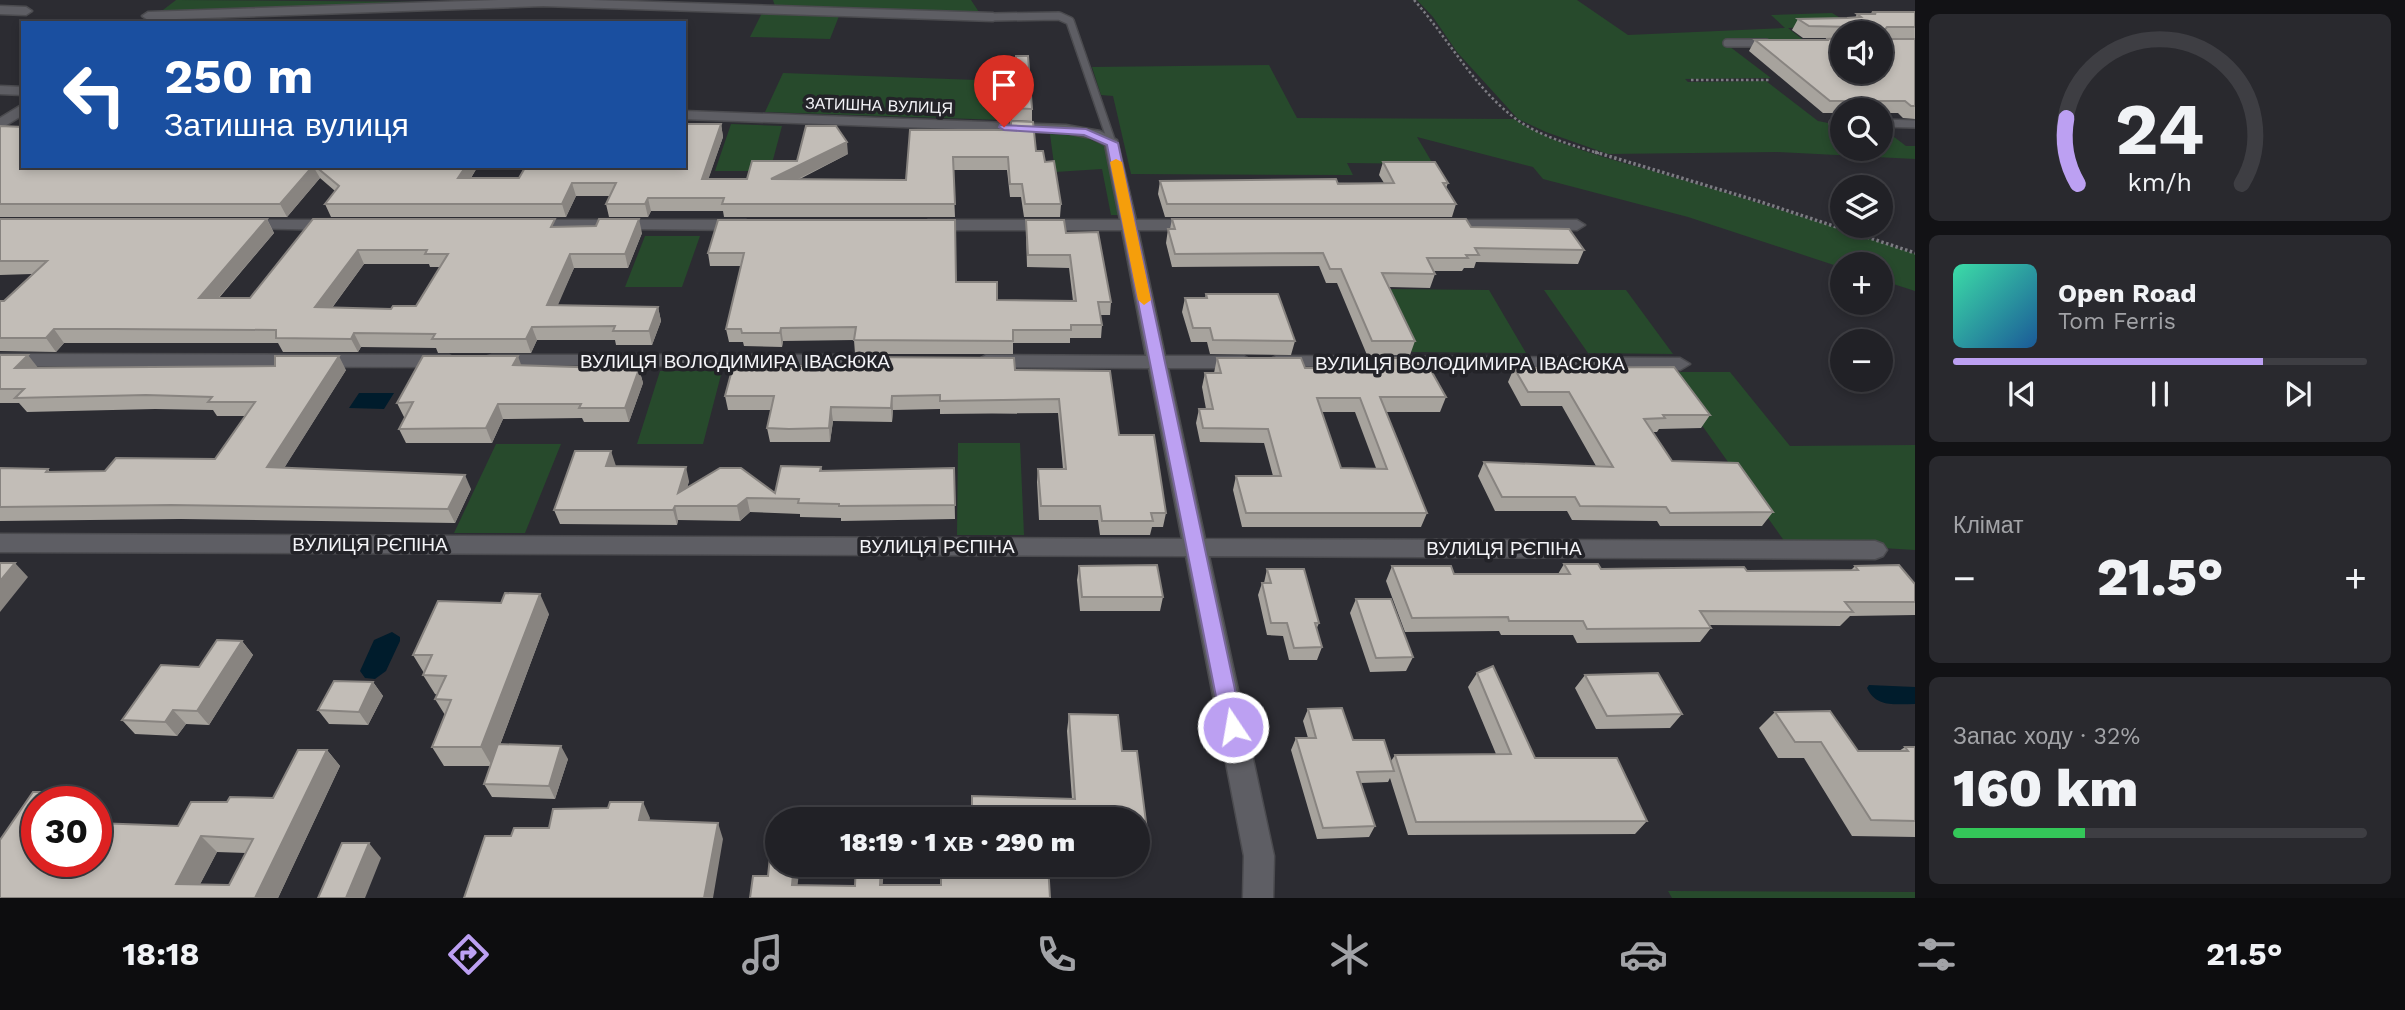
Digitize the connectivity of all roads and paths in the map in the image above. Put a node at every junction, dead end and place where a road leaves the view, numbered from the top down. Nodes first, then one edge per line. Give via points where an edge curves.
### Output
1 (169, 0) edge
2 (1414, 0) edge
3 (543, 1) edge
4 (0, 10) edge
5 (26, 11) dead end
6 (993, 17) joint
7 (143, 19) edge
8 (1727, 43) dead end
9 (1782, 43) edge
10 (1691, 80) dead end
11 (1769, 80) dead end
12 (0, 90) edge
13 (21, 90) edge
14 (21, 109) edge
15 (686, 115) edge
16 (1893, 124) edge
17 (1915, 124) edge
18 (0, 125) edge
19 (1112, 143) junction
20 (223, 225) edge
21 (348, 225) edge
22 (516, 225) edge
23 (767, 225) edge
24 (906, 225) edge
25 (1129, 225) junction
26 (1225, 225) edge
27 (1431, 225) edge
28 (1577, 225) dead end
29 (1915, 253) edge
30 (0, 360) edge
31 (906, 361) edge
32 (962, 361) edge
33 (1157, 362) junction
34 (1680, 364) dead end
35 (0, 543) edge
36 (1195, 547) junction
37 (1875, 550) dead end
38 (1258, 898) edge

1 - 7 street
2 - 29 path via 1459,58 1508,113 1525,125
3 - 6 street
3 - 7 street
4 - 5 street
6 - 19 lane via 1059,16 1070,20
8 - 9 lane
10 - 11 path
12 - 13 street
14 - 18 street
15 - 19 street, ЗАТИШНА ВУЛИЦЯ via 1066,130 1095,134
16 - 17 lane
19 - 25 street
20 - 21 street
22 - 23 street
24 - 25 street
25 - 26 street
25 - 33 street
27 - 28 street
30 - 31 street, ВУЛИЦЯ ВОЛОДИМИРА ІВАСЮКА
32 - 33 street, ВУЛИЦЯ ВОЛОДИМИРА ІВАСЮКА
33 - 34 street, ВУЛИЦЯ ВОЛОДИМИРА ІВАСЮКА
33 - 36 street
35 - 36 street, ВУЛИЦЯ РЄПІНА
36 - 37 street, ВУЛИЦЯ РЄПІНА
36 - 38 street via 1259,856

